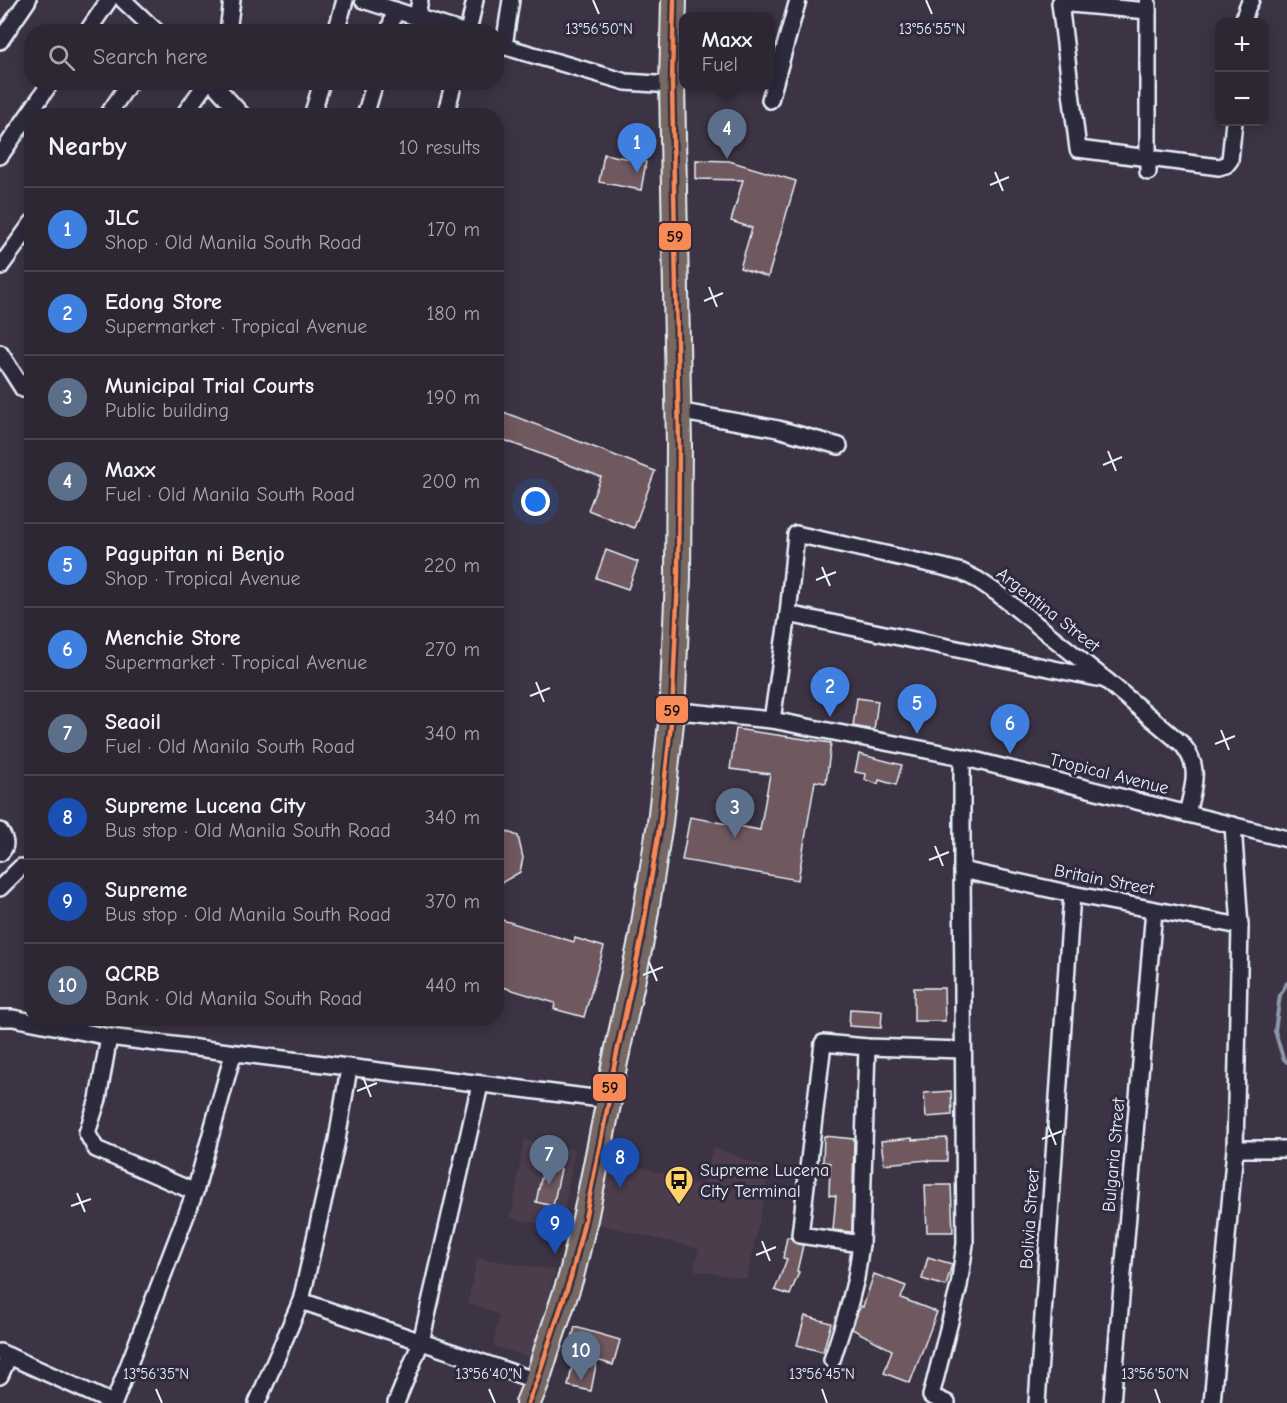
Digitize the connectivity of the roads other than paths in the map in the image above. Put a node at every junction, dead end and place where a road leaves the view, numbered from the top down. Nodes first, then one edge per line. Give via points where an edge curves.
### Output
1 (28, 0) edge
2 (109, 0) edge
3 (123, 0) edge
4 (232, 0) edge
5 (345, 0) edge
6 (363, 0) edge
7 (420, 0) edge
8 (475, 0) edge
9 (511, 0) edge
10 (674, 0) edge
11 (798, 0) edge
12 (1251, 0) edge
13 (1148, 5) edge
14 (395, 10) junction
15 (417, 17) junction
16 (1244, 18) edge
17 (92, 24) edge
18 (148, 24) edge
19 (229, 24) edge
20 (338, 24) edge
21 (391, 24) edge
22 (438, 24) edge
23 (470, 24) edge
24 (504, 29) edge
25 (0, 41) edge
26 (504, 46) edge
27 (775, 82) edge
28 (672, 85) junction
29 (45, 90) edge
30 (125, 90) edge
31 (201, 90) edge
32 (219, 90) edge
33 (320, 90) edge
34 (373, 90) edge
35 (452, 90) edge
36 (773, 90) edge
37 (770, 100) dead end
38 (33, 108) edge
39 (112, 108) edge
40 (189, 108) edge
41 (236, 108) edge
42 (314, 108) edge
43 (367, 108) edge
44 (447, 108) edge
45 (24, 121) edge
46 (1234, 126) edge
47 (0, 156) edge
48 (1148, 165) junction
49 (24, 233) edge
50 (0, 267) edge
51 (0, 353) edge
52 (23, 389) dead end
53 (677, 411) junction
54 (839, 446) dead end
55 (788, 614) junction
56 (1106, 680) junction
57 (672, 714) junction
58 (772, 720) junction
59 (962, 757) junction
60 (1187, 814) junction
61 (1233, 825) junction
62 (0, 831) edge
63 (1284, 838) edge
64 (0, 853) edge
65 (21, 867) dead end
66 (962, 870) junction
67 (0, 888) edge
68 (1072, 894) junction
69 (1154, 910) junction
70 (1240, 926) junction
71 (0, 1018) edge
72 (24, 1020) edge
73 (53, 1026) edge
74 (109, 1037) junction
75 (867, 1047) junction
76 (963, 1050) junction
77 (233, 1054) junction
78 (349, 1068) junction
79 (480, 1084) junction
80 (609, 1100) junction
81 (1235, 1149) junction
82 (1287, 1149) edge
83 (195, 1192) junction
84 (861, 1244) junction
85 (301, 1301) junction
86 (421, 1342) junction
87 (5, 1354) edge
88 (832, 1359) dead end
89 (0, 1376) edge
90 (533, 1392) edge
91 (113, 1403) edge
92 (257, 1403) edge
93 (396, 1403) edge
94 (946, 1403) edge
95 (1037, 1403) edge
96 (1112, 1403) edge
97 (1212, 1403) edge

1 - 25 street
2 - 17 street
3 - 18 street
4 - 19 street
5 - 20 street
6 - 14 street
7 - 15 street
8 - 23 street
9 - 24 street
10 - 28 main road
11 - 27 street
12 - 16 street
13 - 48 street
13 - 48 street via 1060,3 1078,149
14 - 15 street
14 - 21 street
15 - 22 street
26 - 28 street via 626,82
28 - 53 main road
29 - 38 street
30 - 39 street
31 - 40 street
32 - 41 street
33 - 42 street
34 - 43 street
35 - 44 street
36 - 37 street
45 - 47 street
46 - 48 street via 1232,152 1226,165
49 - 50 street
51 - 52 street
53 - 54 street via 778,429
53 - 57 main road via 678,578
55 - 56 street
55 - 56 street, Argentina Street via 795,534 962,572 997,593
55 - 58 street
56 - 60 street, Argentina Street via 1190,753 1196,776
57 - 58 street, Tropical Avenue via 689,712
57 - 80 main road via 642,936
58 - 59 street, Tropical Avenue
59 - 60 street, Tropical Avenue
59 - 66 street
60 - 61 street, Tropical Avenue
61 - 63 street, Tropical Avenue
61 - 70 street
62 - 64 street via 6,842
65 - 67 street
66 - 68 street, Britain Street
66 - 76 street
68 - 69 street, Britain Street
68 - 95 street, Bolivia Street
69 - 70 street, Britain Street
69 - 96 street, Bulgaria Street
70 - 81 street
71 - 72 street
73 - 74 street
74 - 77 street
74 - 83 street via 98,1100 87,1133 96,1149
75 - 76 street
75 - 84 street
75 - 84 street via 823,1043 800,1235
76 - 94 street via 965,1244 959,1286 931,1396
77 - 78 street
77 - 83 street
78 - 79 street
78 - 85 street
79 - 80 street
79 - 86 street
80 - 90 main road via 571,1277
81 - 82 street
81 - 97 street
83 - 91 street
84 - 88 street via 848,1310
85 - 86 street
85 - 92 street
86 - 90 street
86 - 93 street
87 - 89 street
87 - 91 street

